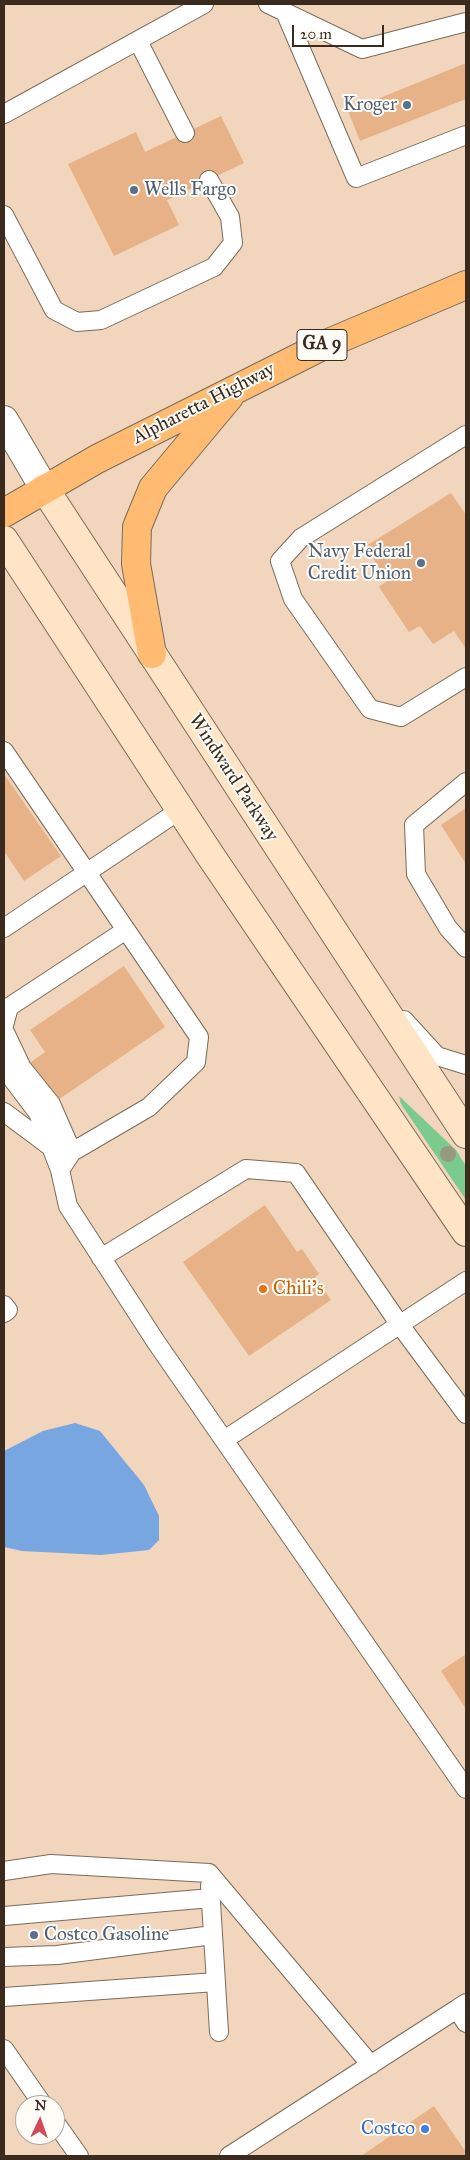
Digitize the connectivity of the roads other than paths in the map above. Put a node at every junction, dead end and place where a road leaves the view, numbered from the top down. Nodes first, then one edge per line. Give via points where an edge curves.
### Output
1 (204, 4) edge
2 (268, 4) edge
3 (286, 12) junction
4 (466, 22) edge
5 (138, 41) junction
6 (4, 114) edge
7 (185, 132) dead end
8 (466, 135) edge
9 (209, 180) dead end
10 (4, 215) edge
11 (466, 285) edge
12 (237, 388) junction
13 (4, 420) edge
14 (466, 435) edge
15 (44, 488) junction
16 (4, 513) edge
17 (4, 540) edge
18 (152, 654) junction
19 (466, 677) edge
20 (4, 751) edge
21 (466, 782) edge
22 (180, 810) junction
23 (87, 872) junction
24 (5, 925) edge
25 (126, 930) junction
26 (466, 948) edge
27 (364, 978) junction
28 (6, 1011) edge
29 (4, 1025) edge
30 (4, 1030) edge
31 (4, 1059) edge
32 (466, 1065) edge
33 (4, 1112) edge
34 (466, 1134) edge
35 (51, 1147) junction
36 (72, 1152) junction
37 (60, 1170) junction
38 (466, 1232) edge
39 (101, 1258) junction
40 (466, 1281) edge
41 (4, 1305) edge
42 (4, 1313) edge
43 (400, 1325) junction
44 (466, 1414) edge
45 (224, 1440) junction
46 (466, 1789) edge
47 (4, 1871) edge
48 (209, 1873) junction
49 (211, 1898) junction
50 (4, 1916) edge
51 (213, 1935) junction
52 (4, 1957) edge
53 (216, 1982) junction
54 (4, 1997) edge
55 (463, 2012) edge
56 (219, 2032) dead end
57 (4, 2049) edge
58 (372, 2065) junction
59 (36, 2095) edge
60 (65, 2136) edge
61 (79, 2156) edge
62 (229, 2156) edge

1 - 5 lane
2 - 3 lane
3 - 4 lane via 362,49
3 - 8 lane via 356,178
5 - 6 lane
5 - 7 lane
9 - 10 lane via 230,217 232,243 214,268 101,320 76,322 54,310
11 - 12 main road, Alpharetta Highway / GA 9 via 324,344
12 - 15 main road, Alpharetta Highway / GA 9
12 - 18 main road via 153,488 137,527 136,564
13 - 15 street, Windward Parkway
14 - 19 lane via 301,538 280,561 292,599 370,709 401,717
15 - 16 main road, Alpharetta Highway / GA 9
15 - 18 main road, Windward Parkway
17 - 22 main road
18 - 27 main road, Windward Parkway
20 - 23 lane via 15,779
21 - 26 lane via 414,825 416,874 448,928
22 - 23 lane
22 - 38 main road
23 - 24 lane
23 - 25 lane
25 - 28 lane
25 - 36 lane via 200,1037 196,1062 149,1107
27 - 32 lane via 437,1056
27 - 34 main road, Windward Parkway
28 - 29 lane
30 - 36 lane via 22,1068 51,1104
31 - 35 lane via 10,1076 38,1113
33 - 35 lane
35 - 37 lane
36 - 37 lane
37 - 39 lane via 68,1206
39 - 43 lane via 246,1169 296,1173
39 - 45 lane
40 - 43 lane
41 - 42 lane via 8,1310
43 - 44 lane
43 - 45 lane
45 - 46 lane
47 - 48 lane via 51,1864
48 - 49 lane
48 - 58 lane
49 - 50 lane
49 - 51 lane
51 - 52 lane via 57,1955
51 - 53 lane
53 - 54 lane
53 - 56 lane
55 - 58 lane
57 - 59 lane
58 - 62 lane
60 - 61 lane

